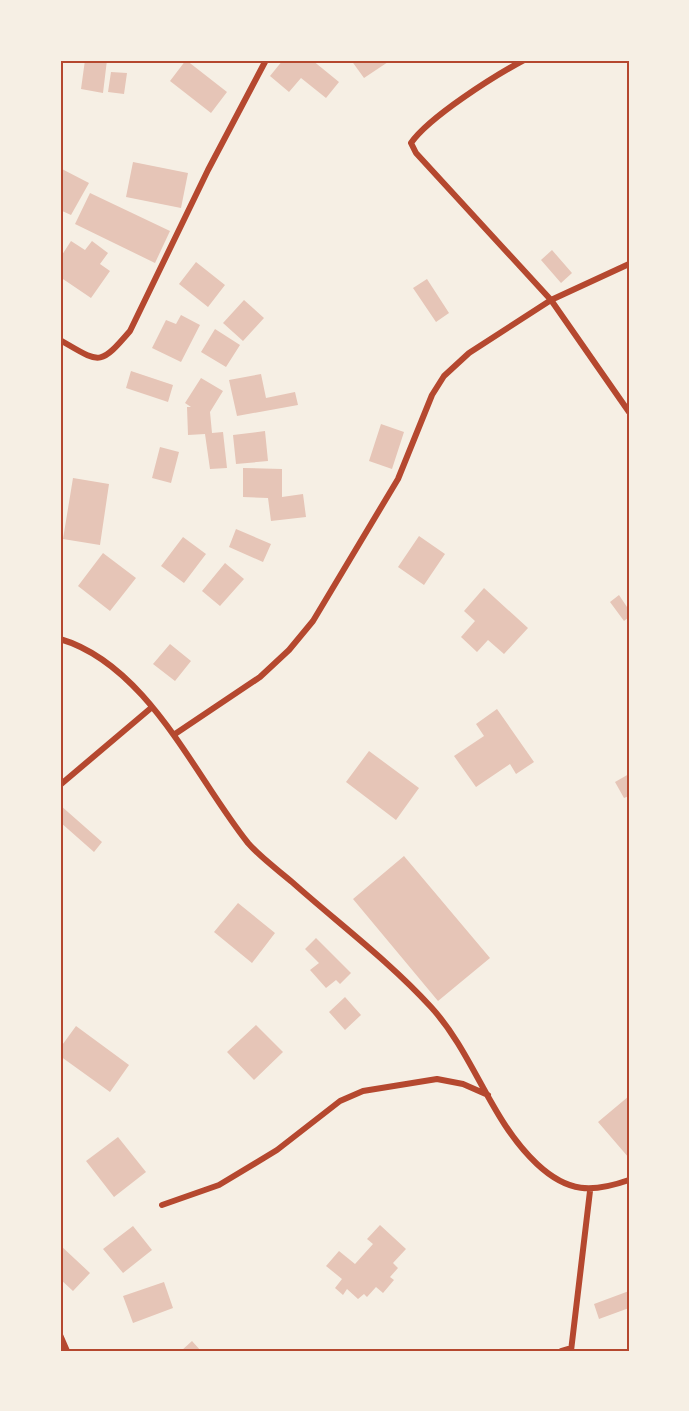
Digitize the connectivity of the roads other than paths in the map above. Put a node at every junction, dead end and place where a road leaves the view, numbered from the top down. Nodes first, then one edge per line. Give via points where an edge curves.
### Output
1 (266, 60) edge
2 (524, 60) edge
3 (629, 264) edge
4 (551, 300) junction
5 (60, 340) edge
6 (629, 412) edge
7 (60, 639) edge
8 (151, 708) junction
9 (175, 734) junction
10 (60, 785) edge
11 (488, 1095) junction
12 (629, 1180) edge
13 (590, 1191) junction
14 (162, 1205) dead end
15 (60, 1335) edge
16 (571, 1350) edge
17 (67, 1351) edge
18 (561, 1351) edge

1 - 5 street via 130,331 111,353 100,359
2 - 4 street via 471,93 419,132 411,143
3 - 4 street
4 - 6 street
4 - 9 street via 469,353 444,376 432,395 398,479 312,621 289,650 260,677
7 - 8 street via 98,658
8 - 9 street
8 - 10 street
9 - 11 street via 218,804 250,845 430,1006 459,1040
11 - 13 street via 537,1164 568,1185
11 - 14 street via 463,1084 437,1079 363,1091 340,1101 277,1149 219,1185
12 - 13 street
13 - 16 street
15 - 17 street
16 - 18 street

